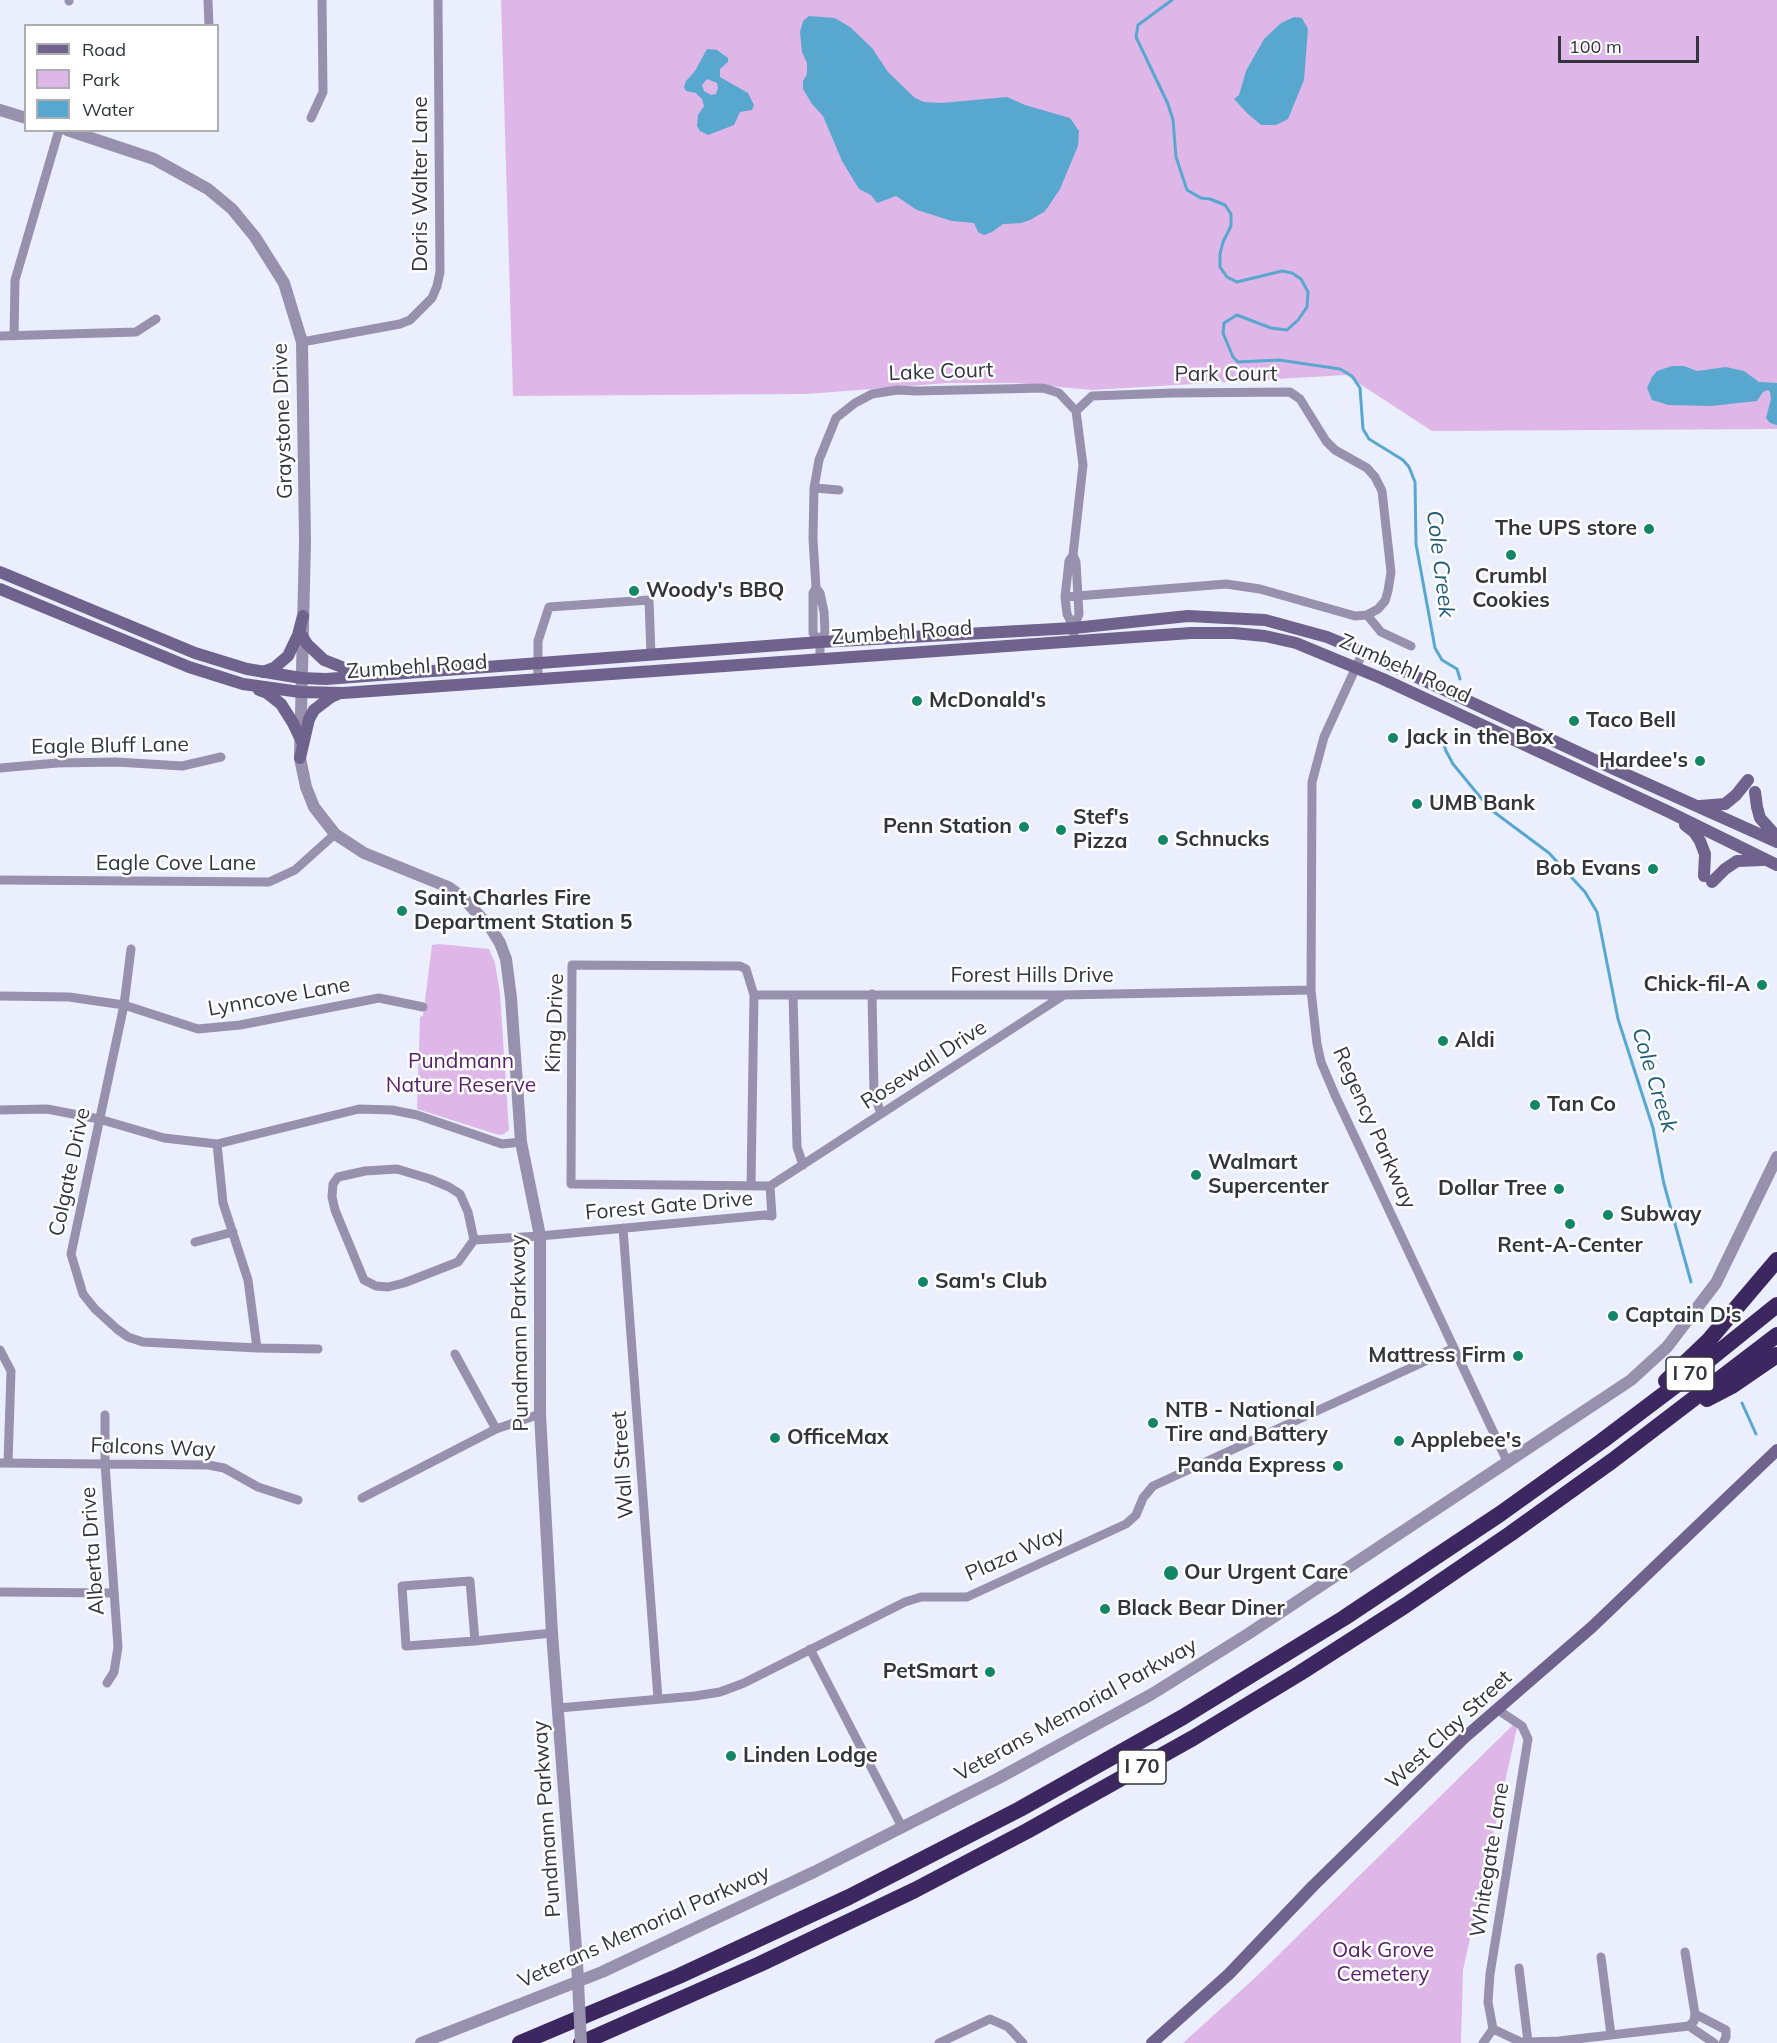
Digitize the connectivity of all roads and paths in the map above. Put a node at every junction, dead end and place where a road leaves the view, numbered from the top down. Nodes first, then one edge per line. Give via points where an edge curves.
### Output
1 (208, 0) edge
2 (322, 0) edge
3 (438, 0) edge
4 (208, 24) edge
5 (0, 110) edge
6 (24, 117) edge
7 (311, 118) dead end
8 (58, 132) edge
9 (73, 132) edge
10 (156, 320) dead end
11 (0, 336) edge
12 (14, 336) junction
13 (302, 342) junction
14 (1076, 411) junction
15 (814, 488) junction
16 (839, 490) dead end
17 (1073, 555) junction
18 (0, 572) edge
19 (0, 589) edge
20 (1078, 596) junction
21 (1065, 597) junction
22 (1367, 615) junction
23 (303, 616) junction
24 (1074, 628) junction
25 (302, 636) junction
26 (820, 642) junction
27 (1074, 642) junction
28 (1412, 646) dead end
29 (1363, 652) junction
30 (651, 655) junction
31 (820, 658) junction
32 (538, 663) junction
33 (1356, 668) junction
34 (263, 672) junction
35 (364, 675) junction
36 (301, 678) junction
37 (538, 678) junction
38 (243, 684) junction
39 (300, 692) junction
40 (343, 693) junction
41 (1504, 718) junction
42 (1497, 732) junction
43 (301, 740) junction
44 (221, 757) dead end
45 (300, 758) junction
46 (0, 768) edge
47 (1748, 780) dead end
48 (1755, 792) dead end
49 (1695, 805) junction
50 (1667, 811) junction
51 (335, 834) junction
52 (1777, 837) edge
53 (1777, 842) edge
54 (1772, 862) edge
55 (0, 880) edge
56 (131, 949) dead end
57 (1311, 990) junction
58 (872, 994) junction
59 (1064, 994) junction
60 (754, 995) junction
61 (793, 995) junction
62 (0, 996) edge
63 (124, 1005) junction
64 (423, 1007) dead end
65 (0, 1110) edge
66 (881, 1114) junction
67 (99, 1119) junction
68 (521, 1142) junction
69 (217, 1144) junction
70 (1777, 1156) edge
71 (803, 1165) junction
72 (751, 1185) junction
73 (770, 1186) junction
74 (623, 1228) junction
75 (233, 1232) junction
76 (540, 1236) junction
77 (474, 1240) junction
78 (195, 1242) dead end
79 (1777, 1260) edge
80 (1777, 1305) edge
81 (1777, 1335) edge
82 (257, 1348) junction
83 (318, 1348) dead end
84 (1454, 1348) junction
85 (0, 1350) edge
86 (455, 1354) dead end
87 (1777, 1355) edge
88 (540, 1414) junction
89 (105, 1415) dead end
90 (1664, 1422) junction
91 (496, 1429) junction
92 (1602, 1441) junction
93 (1777, 1450) edge
94 (1508, 1461) junction
95 (4, 1463) edge
96 (105, 1464) junction
97 (362, 1498) dead end
98 (298, 1500) dead end
99 (0, 1592) edge
100 (113, 1593) junction
101 (552, 1633) junction
102 (475, 1641) junction
103 (810, 1649) junction
104 (107, 1683) dead end
105 (658, 1700) junction
106 (559, 1708) junction
107 (1498, 1710) junction
108 (903, 1827) junction
109 (1685, 1952) dead end
110 (1601, 1957) dead end
111 (1519, 1968) dead end
112 (1695, 2014) junction
113 (1689, 2026) junction
114 (1493, 2029) junction
115 (1645, 2032) junction
116 (1611, 2035) junction
117 (1528, 2042) edge
118 (1559, 2042) edge
119 (421, 2043) edge
120 (520, 2043) edge
121 (580, 2043) edge
122 (939, 2043) edge
123 (1023, 2043) edge
124 (1152, 2043) edge
125 (1483, 2043) edge
126 (1645, 2043) edge
127 (1714, 2043) edge
128 (1723, 2043) edge

1 - 4 street
2 - 7 street via 322,92
3 - 13 street, Doris Walter Lane via 441,272 437,286 432,298 410,320
5 - 6 street
8 - 12 street via 15,280
9 - 13 street, Graystone Drive via 154,159 208,189 232,209 284,283
10 - 12 street via 136,332
11 - 12 street
13 - 23 street, Graystone Drive
14 - 15 street, Lake Court via 1059,393 1043,388 897,390 872,394 836,418 819,460
14 - 17 street via 1083,465
14 - 22 street, Park Court via 1092,396 1290,392 1300,399 1326,441 1368,468 1382,491 1391,572 1385,601
15 - 16 street
15 - 26 street, Lake Court via 816,588 824,612 825,632
17 - 20 street
17 - 21 street
18 - 34 main road, Zumbehl Road via 195,653
19 - 38 main road, Zumbehl Road via 179,663
20 - 21 street
20 - 22 street via 1226,584 1260,589 1355,616
20 - 24 street via 1079,614
21 - 24 street via 1066,615
22 - 28 street via 1381,632
23 - 25 street, Graystone Drive
23 - 34 main road via 288,657
24 - 26 main road, Zumbehl Road
24 - 27 street
24 - 29 main road, Zumbehl Road via 1188,616 1265,620 1327,637
25 - 35 main road via 324,660
25 - 36 street, Graystone Drive
26 - 30 main road, Zumbehl Road
26 - 31 street, Lake Court
27 - 31 main road, Zumbehl Road
27 - 33 main road, Zumbehl Road via 1234,633 1296,643
29 - 33 street, Regency Parkway
29 - 41 main road, Zumbehl Road
30 - 32 main road, Zumbehl Road
30 - 32 street via 649,600 549,607 538,641
31 - 37 main road, Zumbehl Road
32 - 35 main road, Zumbehl Road
32 - 37 street
33 - 42 main road, Zumbehl Road
33 - 57 street, Regency Parkway via 1324,737 1312,782
34 - 36 main road, Zumbehl Road
35 - 36 main road, Zumbehl Road
36 - 39 street, Graystone Drive
37 - 40 main road, Zumbehl Road
38 - 39 main road, Zumbehl Road
38 - 43 main road via 267,693 281,704
39 - 40 main road, Zumbehl Road
39 - 43 street, Pundmann Parkway
40 - 45 main road via 314,710
41 - 42 main road
41 - 49 main road, Zumbehl Road
42 - 50 main road, Zumbehl Road
43 - 45 street, Pundmann Parkway
44 - 46 street, Eagle Bluff Lane via 182,766 116,762
45 - 51 street, Pundmann Parkway via 314,807
47 - 49 main road via 1725,804
48 - 52 main road via 1760,818
49 - 53 main road, Zumbehl Road
50 - 54 main road, Zumbehl Road
50 - 54 main road via 1700,841 1708,879 1737,861
51 - 55 street, Eagle Cove Lane via 295,870 269,882
51 - 68 street, Pundmann Parkway via 364,854 448,887 478,912 500,943 510,981
56 - 63 street, Colgate Drive
57 - 59 street, Forest Hills Drive
57 - 84 street, Regency Parkway via 1321,1062
58 - 59 street, Forest Hills Drive
58 - 61 street, Forest Hills Drive
58 - 66 street via 874,1093
59 - 66 street, Rosewall Drive
60 - 61 street, Forest Hills Drive
60 - 72 street, King Drive
60 - 72 street, King Drive via 748,974 741,966 572,965 570,1184
61 - 71 street via 797,1147
62 - 63 street, Lynncove Lane via 69,997
63 - 64 street, Lynncove Lane via 198,1029 240,1025 379,998
63 - 67 street, Colgate Drive
65 - 67 street via 47,1109
66 - 71 street, Rosewall Drive
67 - 69 street via 164,1138
67 - 82 street, Colgate Drive via 71,1254 83,1294 117,1329 143,1342
68 - 69 street via 502,1144 417,1115 359,1109
68 - 76 street, Pundmann Parkway
69 - 75 street via 223,1203
70 - 94 street, Veterans Memorial Parkway via 1716,1283 1667,1347 1631,1380
71 - 73 street, Rosewall Drive
72 - 73 street
73 - 74 street, Forest Gate Drive via 772,1216
74 - 76 street, Forest Gate Drive
74 - 105 street, Wall Street
75 - 78 street
75 - 82 street via 248,1281
76 - 77 street, Forest Gate Drive
76 - 88 street, Pundmann Parkway
77 - 77 street via 460,1194 430,1179 397,1170 365,1171 338,1177 333,1184 332,1197 339,1220 364,1280 376,1286 404,1283 458,1262
79 - 92 highway via 1709,1340
80 - 92 highway, I 70
81 - 90 highway, I 70
82 - 83 street, Colgate Drive
84 - 94 street, Regency Parkway
84 - 103 street, Plaza Way via 1153,1486 1126,1524 967,1597 914,1599
85 - 95 street via 11,1371
86 - 91 street
87 - 90 highway via 1732,1386
88 - 91 street
88 - 101 street, Pundmann Parkway
89 - 96 street, Alberta Drive
90 - 121 highway, I 70 via 1406,1605 1156,1759 906,1894 740,1974
91 - 97 street
92 - 120 highway, I 70 via 1344,1618 1077,1778 802,1919
93 - 107 main road, West Clay Street via 1592,1627
94 - 108 street, Veterans Memorial Parkway via 1152,1694
95 - 96 street, Falcons Way
96 - 98 street, Falcons Way via 216,1466 258,1487
96 - 100 street, Alberta Drive
99 - 100 street
100 - 104 street, Alberta Drive via 118,1647 114,1672
101 - 102 street
101 - 106 street, Pundmann Parkway
102 - 102 street via 406,1647 402,1586 471,1581
103 - 105 street, Plaza Way via 720,1692
103 - 108 street
105 - 106 street, Plaza Way
106 - 121 street, Pundmann Parkway, bridge
107 - 114 street, Whitegate Lane via 1522,1726 1528,1739 1490,1974 1488,2001
107 - 124 main road, West Clay Street via 1313,1886 1229,1974
108 - 119 street, Veterans Memorial Parkway via 602,1972
109 - 112 street
110 - 116 street
111 - 117 street
112 - 113 street
112 - 128 street via 1726,2030
113 - 115 street
113 - 127 street
114 - 117 street
114 - 125 street
115 - 116 street
115 - 126 street
116 - 118 street
117 - 118 street
122 - 123 street via 990,2019 1008,2027

